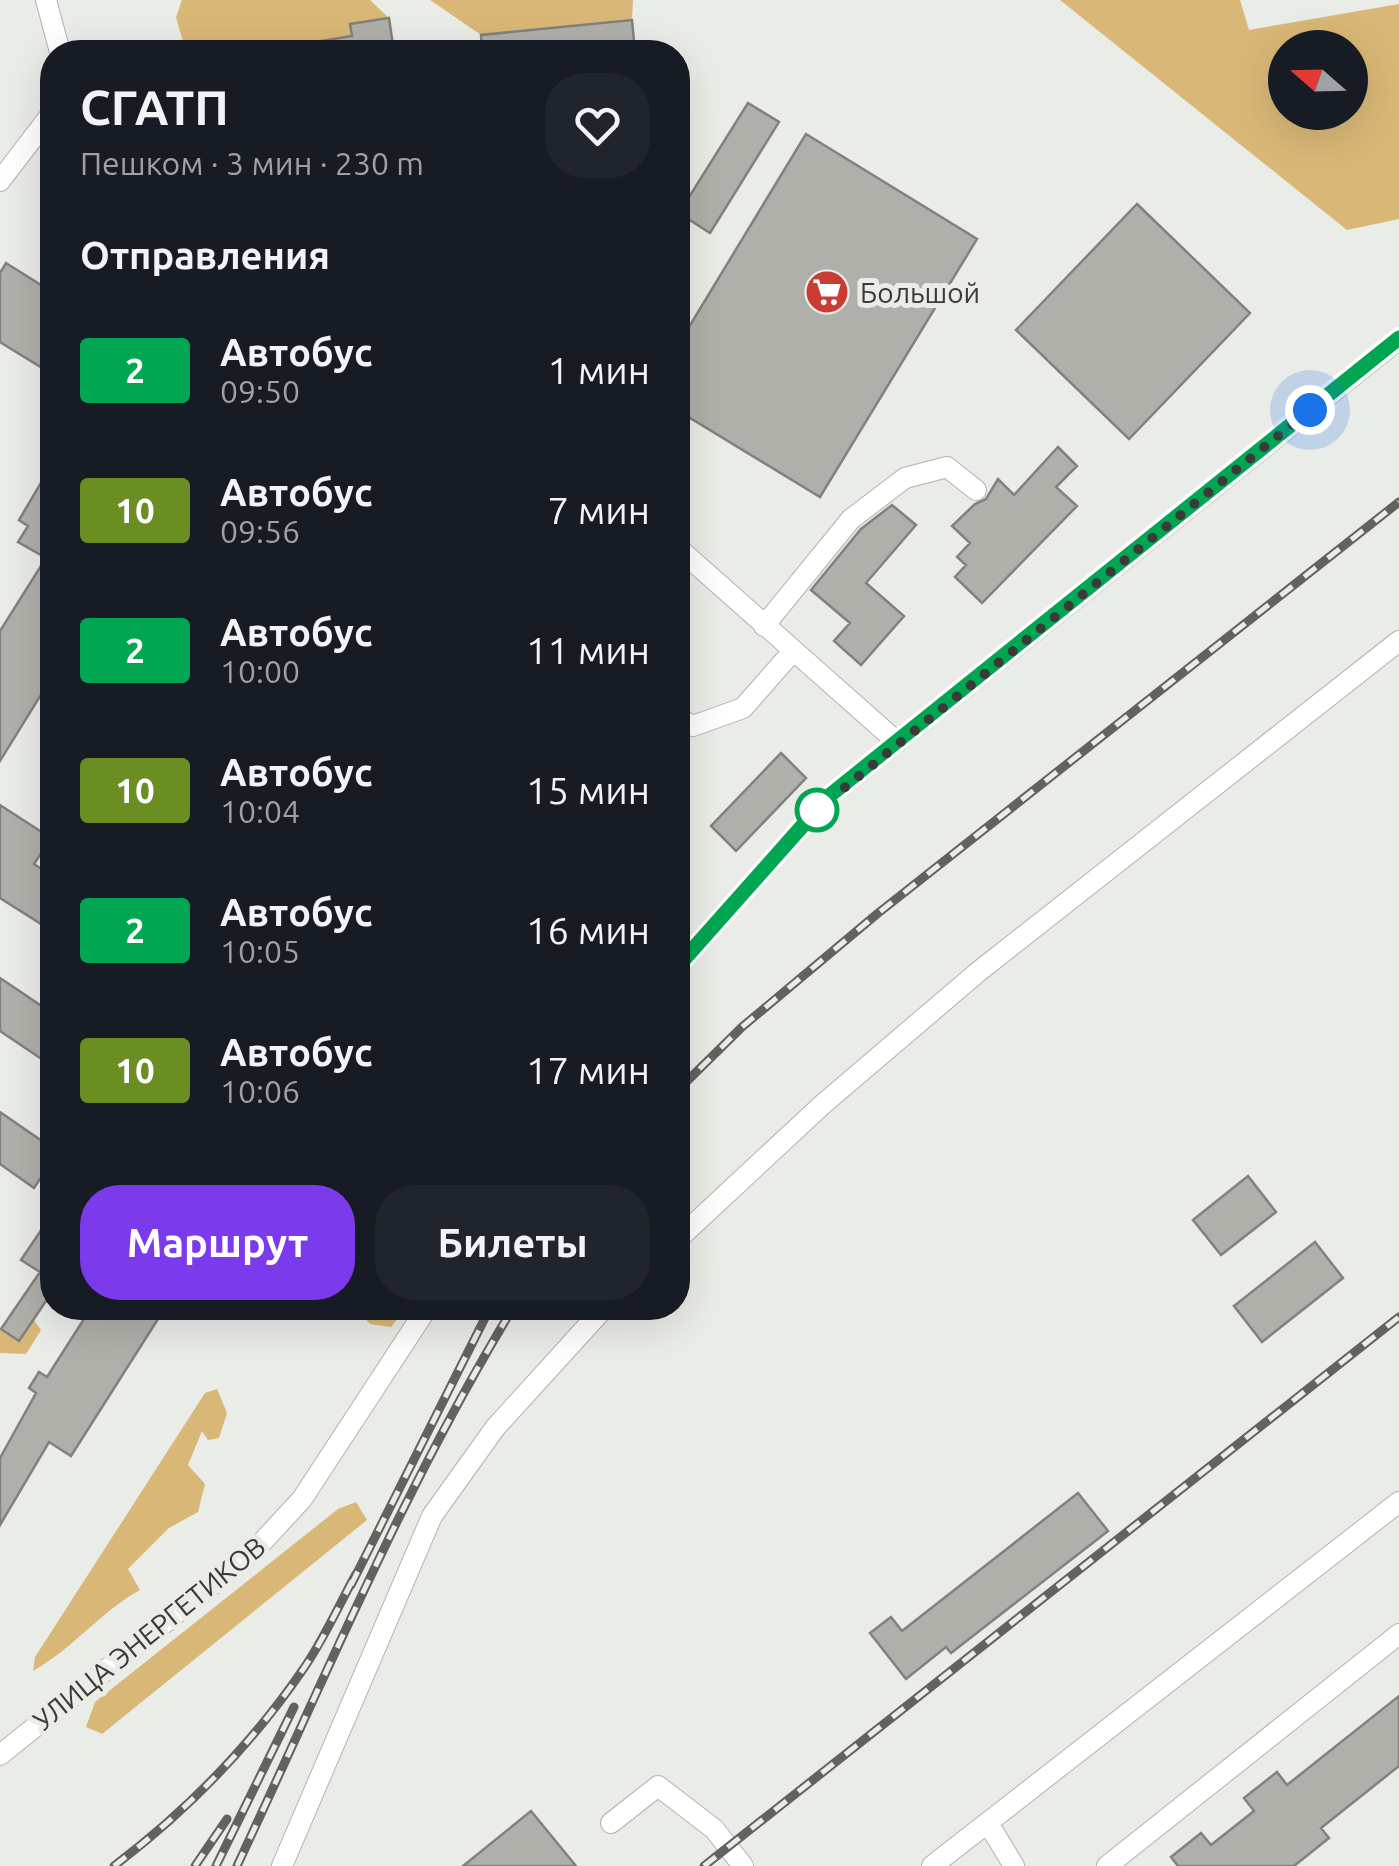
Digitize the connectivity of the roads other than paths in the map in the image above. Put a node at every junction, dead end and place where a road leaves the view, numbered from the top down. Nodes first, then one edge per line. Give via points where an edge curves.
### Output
1 (46, 0) edge
2 (57, 40) edge
3 (40, 129) edge
4 (0, 181) edge
5 (1399, 339) edge
6 (976, 490) dead end
7 (690, 559) edge
8 (764, 626) junction
9 (1399, 641) edge
10 (793, 651) junction
11 (690, 724) edge
12 (897, 742) junction
13 (690, 952) edge
14 (690, 1228) edge
15 (419, 1320) edge
16 (593, 1320) edge
17 (1399, 1502) edge
18 (1399, 1634) edge
19 (0, 1755) edge
20 (611, 1822) dead end
21 (988, 1823) junction
22 (282, 1866) edge
23 (743, 1866) edge
24 (932, 1866) edge
25 (1014, 1866) edge
26 (1107, 1866) edge

1 - 2 street
3 - 4 street
5 - 12 street
6 - 8 street via 947,467 905,478 851,520
7 - 8 street
8 - 10 street
9 - 14 street via 978,972
10 - 11 street via 743,708
10 - 12 street
12 - 13 street via 829,796
15 - 19 street, УЛИЦА ЭНЕРГЕТИКОВ via 302,1499 254,1550
16 - 22 street via 495,1428 432,1516
17 - 21 street
18 - 26 street
20 - 23 street via 658,1786 714,1829
21 - 24 street
21 - 25 street

